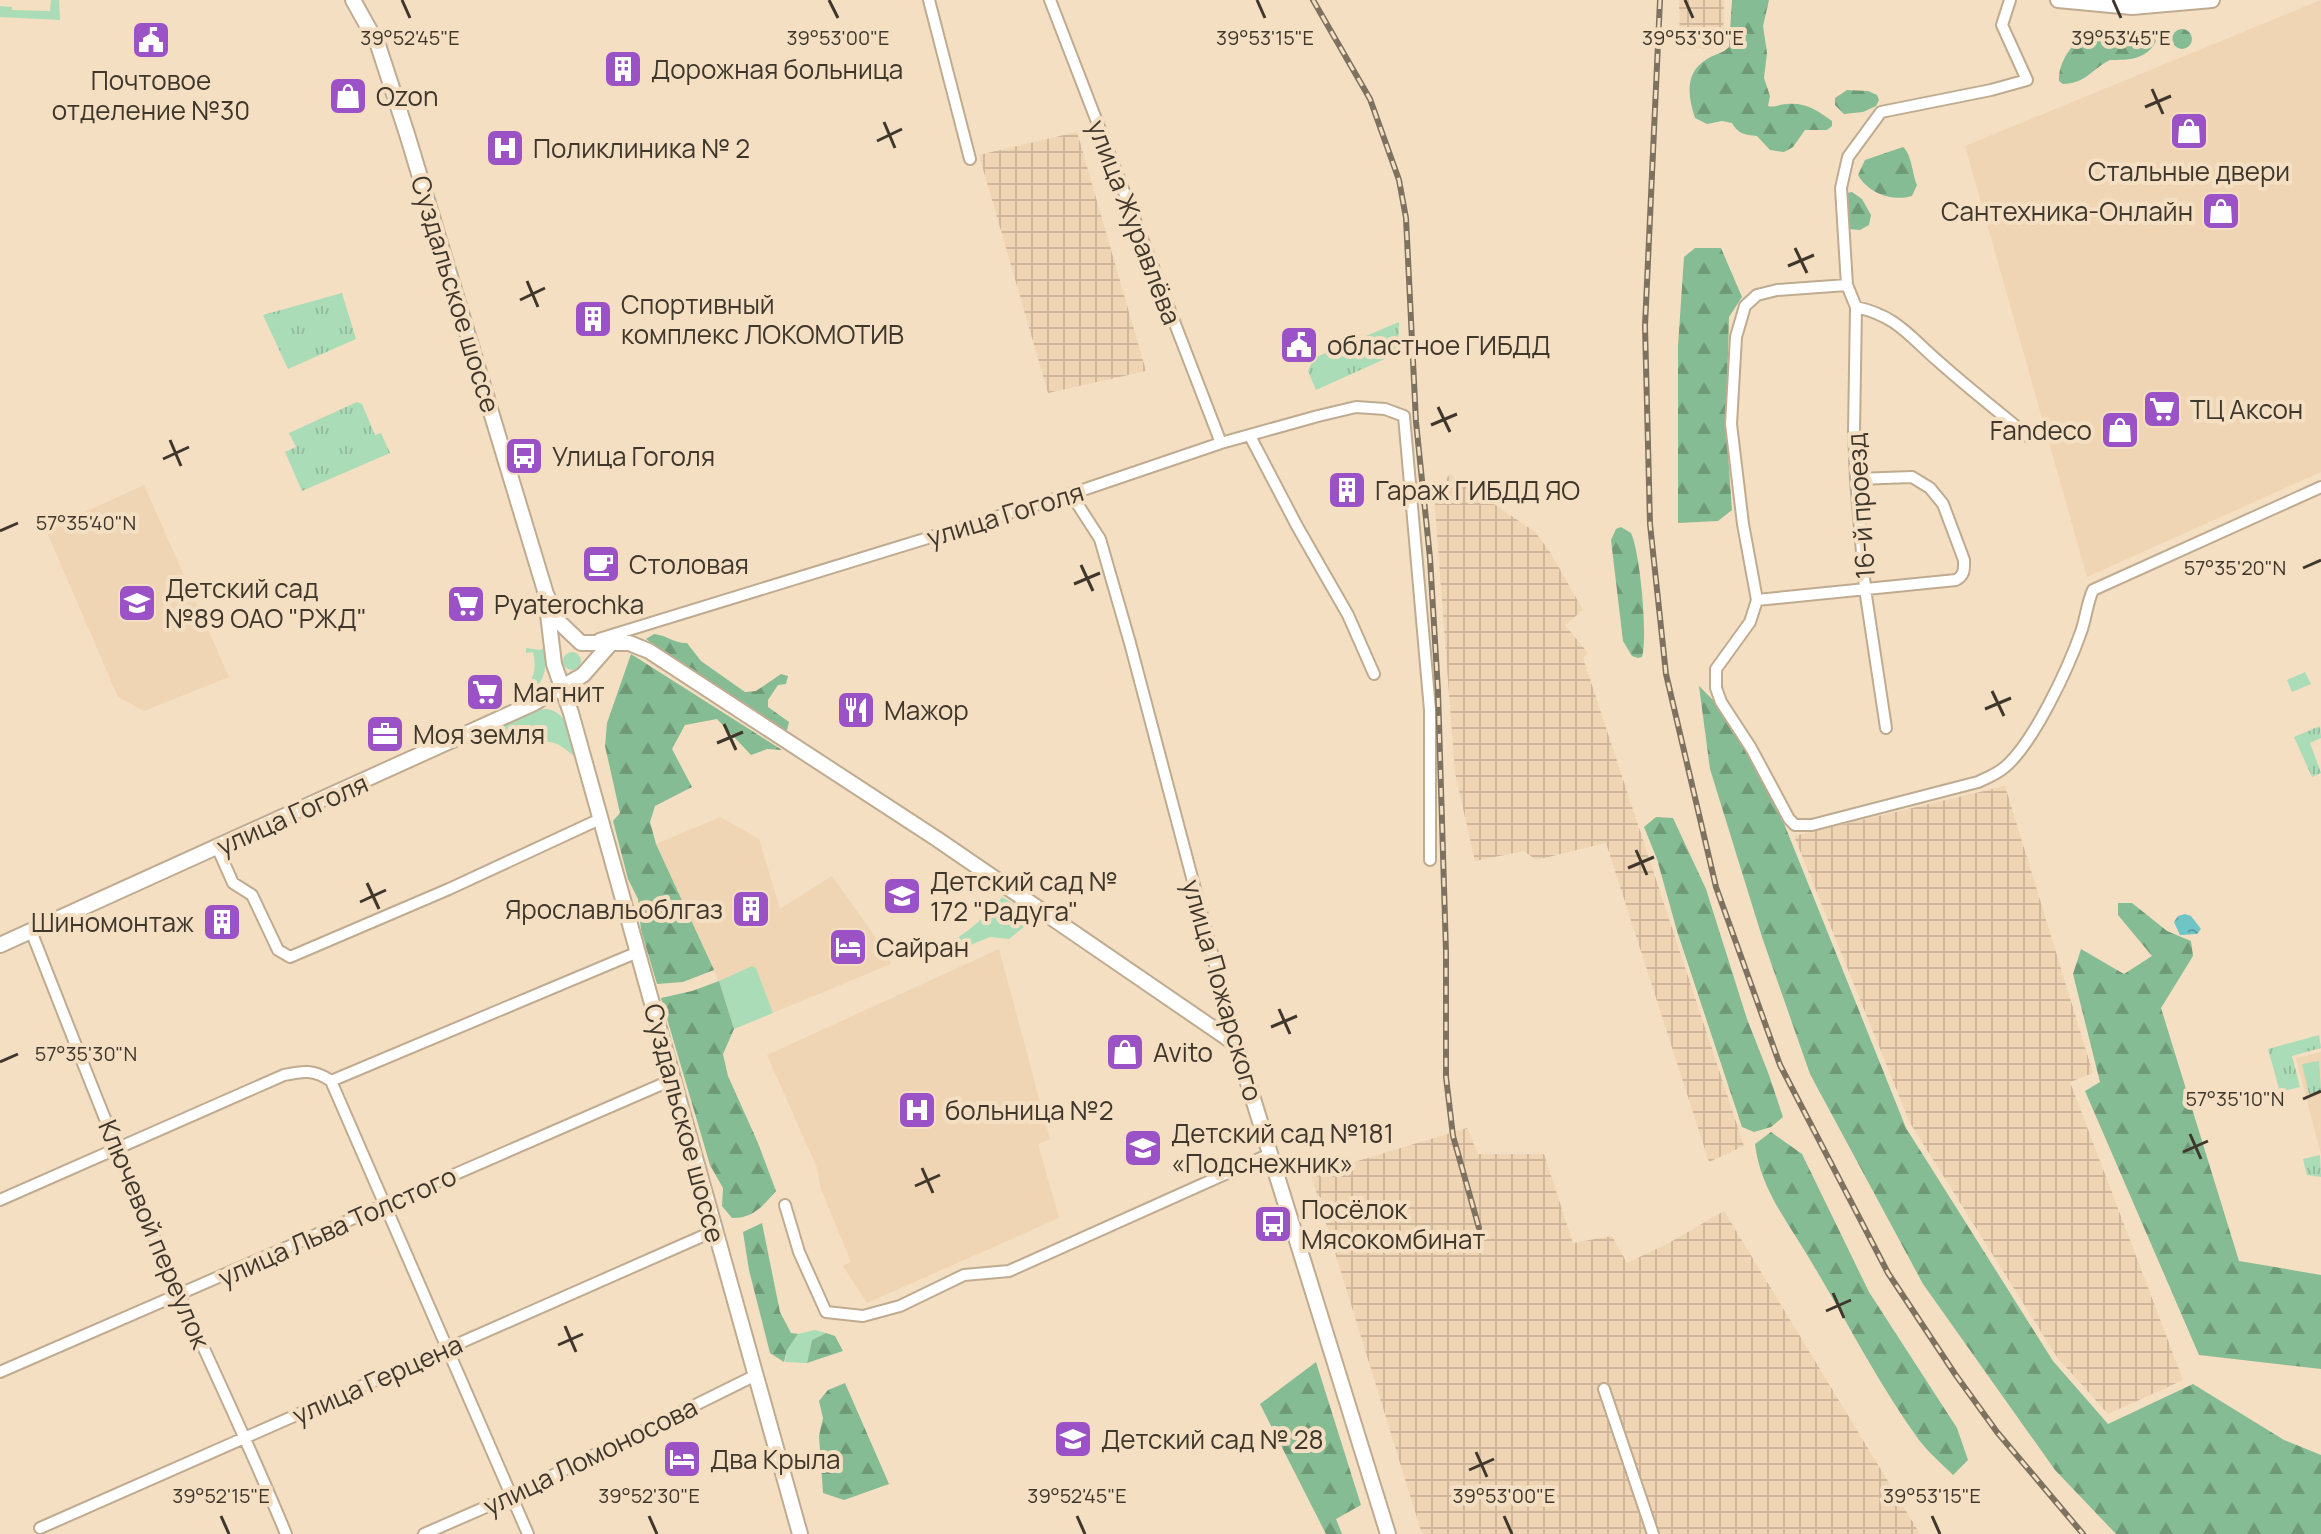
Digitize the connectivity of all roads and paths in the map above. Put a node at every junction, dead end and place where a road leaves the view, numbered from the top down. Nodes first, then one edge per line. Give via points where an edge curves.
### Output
1 (353, 0) edge
2 (929, 0) edge
3 (1050, 0) edge
4 (2010, 0) edge
5 (2058, 0) edge
6 (2212, 0) edge
7 (970, 159) dead end
8 (1847, 285) junction
9 (1856, 307) junction
10 (1250, 436) junction
11 (2029, 437) dead end
12 (1221, 443) junction
13 (1856, 479) junction
14 (2321, 487) edge
15 (1071, 494) junction
16 (1865, 589) junction
17 (546, 594) junction
18 (1757, 600) junction
19 (626, 631) junction
20 (612, 642) junction
21 (581, 643) junction
22 (555, 666) junction
23 (585, 672) junction
24 (1374, 674) dead end
25 (562, 687) junction
26 (534, 703) junction
27 (571, 712) junction
28 (1886, 728) dead end
29 (600, 819) junction
30 (217, 847) junction
31 (1430, 860) dead end
32 (31, 931) junction
33 (0, 945) edge
34 (638, 952) junction
35 (1236, 1044) junction
36 (674, 1079) junction
37 (331, 1081) junction
38 (117, 1150) junction
39 (1270, 1154) junction
40 (0, 1200) edge
41 (383, 1205) junction
42 (785, 1205) dead end
43 (714, 1231) junction
44 (179, 1296) junction
45 (448, 1348) junction
46 (0, 1372) edge
47 (756, 1375) junction
48 (1604, 1389) dead end
49 (247, 1438) junction
50 (511, 1496) junction
51 (40, 1528) dead end
52 (286, 1534) edge
53 (424, 1534) edge
54 (528, 1534) edge
55 (800, 1534) edge
56 (1388, 1534) edge
57 (1653, 1534) edge

1 - 17 street, Суздальское шоссе via 378,45 407,134
2 - 7 street
3 - 12 street, улица Журавлёва
4 - 8 street, 16-й проезд via 2002,25 2027,80 1886,109 1848,157 1841,188
5 - 6 street via 2132,7
8 - 9 street, 16-й проезд
8 - 18 street via 1757,295 1738,322 1731,424
9 - 11 street via 1902,327
9 - 13 street, 16-й проезд
10 - 12 street, улица Гоголя
10 - 24 street via 1348,615
10 - 31 street, улица Гоголя via 1356,407 1404,416 1430,710
12 - 15 street, улица Гоголя
13 - 16 street, 16-й проезд
13 - 16 street via 1912,477 1940,497 1964,560 1964,571 1956,580
14 - 18 street via 2096,586 2049,701 2023,746 1994,775 1812,825 1795,825 1789,819 1716,688 1716,669 1750,622
15 - 19 street, улица Гоголя
15 - 35 street, улица Пожарского via 1100,539
16 - 18 street
16 - 28 street, 16-й проезд
17 - 21 street, Суздальское шоссе via 559,622
17 - 22 street, Суздальское шоссе
19 - 20 street, улица Гоголя
19 - 21 street, улица Гоголя
20 - 21 street
20 - 23 street, улица Гоголя
20 - 35 street via 649,651 937,839
21 - 22 street via 561,645
21 - 23 street via 589,653
22 - 23 street via 564,678
22 - 25 street, Суздальское шоссе
22 - 26 street via 550,687
23 - 25 street, улица Гоголя
23 - 27 street
25 - 26 street, улица Гоголя
25 - 27 street, Суздальское шоссе
26 - 27 street via 555,700
26 - 30 street, улица Гоголя
27 - 29 street, Суздальское шоссе
29 - 30 street via 295,956 278,950 252,895 233,883
29 - 34 street, Суздальское шоссе
30 - 32 street, улица Гоголя
32 - 33 street, улица Гоголя
32 - 38 street, Ключевой переулок
34 - 36 street, Суздальское шоссе
34 - 37 street
35 - 39 street, улица Пожарского
36 - 41 street, улица Льва Толстого
36 - 43 street, Суздальское шоссе
37 - 38 street via 304,1070 284,1075
37 - 41 street
38 - 40 street
38 - 44 street, Ключевой переулок
39 - 42 street via 1009,1271 964,1275 900,1306 863,1316 826,1312
39 - 56 street, улица Пожарского
41 - 44 street, улица Льва Толстого
41 - 45 street
43 - 45 street, улица Герцена
43 - 47 street, Суздальское шоссе
44 - 46 street, улица Льва Толстого
44 - 49 street, Ключевой переулок
45 - 49 street, улица Герцена
45 - 50 street
47 - 50 street, улица Ломоносова
47 - 55 street, Суздальское шоссе
48 - 57 street
49 - 51 street, улица Герцена
49 - 52 street, Ключевой переулок
50 - 53 street, улица Ломоносова
50 - 54 street

